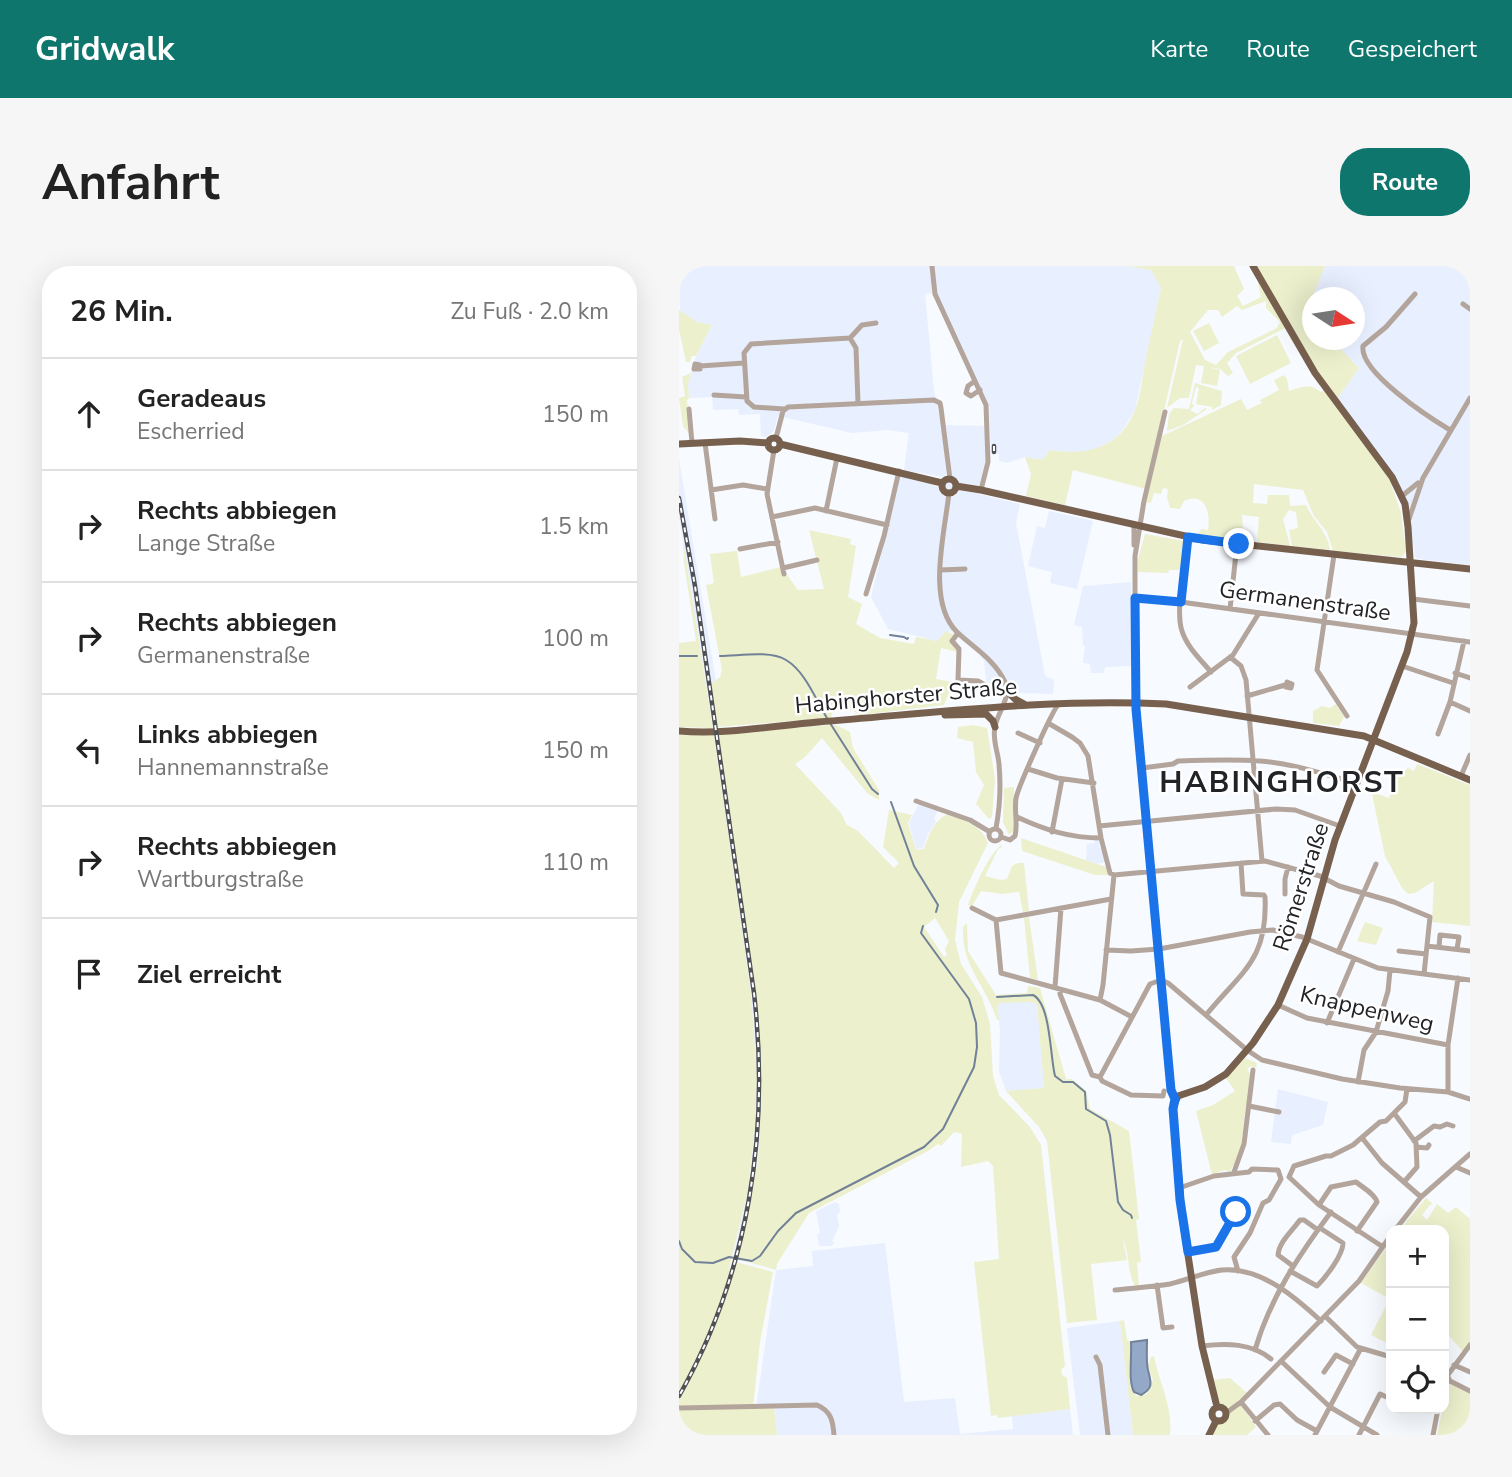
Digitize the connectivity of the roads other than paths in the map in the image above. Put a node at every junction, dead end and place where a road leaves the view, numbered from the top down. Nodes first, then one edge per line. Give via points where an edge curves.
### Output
1 (932, 266) edge
2 (1253, 266) edge
3 (1415, 295) dead end
4 (1463, 304) dead end
5 (1470, 309) edge
6 (876, 323) dead end
7 (851, 338) junction
8 (744, 363) junction
9 (695, 369) dead end
10 (975, 381) junction
11 (980, 390) junction
12 (714, 395) dead end
13 (746, 397) junction
14 (1470, 398) edge
15 (858, 403) junction
16 (689, 409) dead end
17 (784, 409) junction
18 (1165, 412) dead end
19 (1450, 430) junction
20 (692, 443) junction
21 (705, 443) junction
22 (679, 444) edge
23 (777, 444) junction
24 (838, 458) junction
25 (899, 471) junction
26 (1423, 478) junction
27 (946, 481) junction
28 (767, 489) junction
29 (711, 490) junction
30 (952, 490) junction
31 (981, 490) junction
32 (1403, 500) junction
33 (1413, 501) junction
34 (826, 511) junction
35 (772, 517) junction
36 (715, 519) dead end
37 (1408, 524) junction
38 (887, 525) junction
39 (1137, 527) junction
40 (1188, 537) junction
41 (778, 542) junction
42 (1237, 544) junction
43 (740, 549) dead end
44 (1333, 555) junction
45 (817, 560) dead end
46 (1410, 562) junction
47 (965, 569) dead end
48 (1470, 569) edge
49 (940, 570) junction
50 (866, 594) dead end
51 (1135, 598) junction
52 (1413, 599) junction
53 (1181, 602) junction
54 (1470, 606) edge
55 (1230, 609) junction
56 (1259, 612) junction
57 (1323, 621) junction
58 (958, 633) junction
59 (1413, 634) junction
60 (1467, 642) edge
61 (1230, 657) junction
62 (1402, 666) junction
63 (1210, 672) junction
64 (1455, 673) junction
65 (1470, 678) edge
66 (1453, 684) junction
67 (985, 685) dead end
68 (1285, 685) dead end
69 (1190, 687) dead end
70 (1007, 691) junction
71 (1247, 696) junction
72 (1450, 702) junction
73 (1136, 703) junction
74 (1059, 704) junction
75 (1027, 705) junction
76 (1002, 706) junction
77 (1470, 710) edge
78 (920, 714) junction
79 (1347, 716) dead end
80 (1250, 718) junction
81 (1048, 723) junction
82 (995, 727) junction
83 (679, 731) edge
84 (1018, 733) dead end
85 (1438, 734) dead end
86 (1373, 739) junction
87 (1041, 743) junction
88 (1470, 755) edge
89 (1253, 761) junction
90 (1142, 768) junction
91 (1028, 769) junction
92 (1461, 776) junction
93 (1062, 779) junction
94 (1470, 780) edge
95 (1093, 783) junction
96 (1356, 783) junction
97 (916, 802) dead end
98 (1258, 811) junction
99 (1017, 817) junction
100 (1147, 822) junction
101 (1099, 826) junction
102 (1340, 826) junction
103 (996, 828) junction
104 (990, 832) junction
105 (1052, 832) junction
106 (1001, 837) junction
107 (1101, 838) junction
108 (1262, 861) junction
109 (1241, 863) junction
110 (1376, 864) dead end
111 (1288, 867) junction
112 (1151, 870) junction
113 (1114, 875) junction
114 (1324, 879) junction
115 (1364, 893) junction
116 (1285, 894) dead end
117 (1111, 899) junction
118 (972, 908) dead end
119 (1061, 908) junction
120 (996, 920) junction
121 (1263, 930) junction
122 (1307, 939) junction
123 (1427, 946) junction
124 (1439, 947) junction
125 (1159, 949) junction
126 (1457, 949) junction
127 (1106, 950) junction
128 (1399, 951) dead end
129 (1470, 951) edge
130 (1338, 953) junction
131 (1426, 954) junction
132 (1354, 959) junction
133 (1390, 970) junction
134 (1424, 974) junction
135 (1458, 978) junction
136 (1161, 980) junction
137 (1470, 980) edge
138 (1058, 988) junction
139 (1100, 1000) junction
140 (1278, 1005) junction
141 (1206, 1015) junction
142 (1132, 1017) junction
143 (1327, 1023) junction
144 (1376, 1032) junction
145 (1448, 1045) junction
146 (1247, 1050) junction
147 (1254, 1070) dead end
148 (1100, 1077) junction
149 (1358, 1082) junction
150 (1407, 1089) junction
151 (1164, 1091) dead end
152 (1448, 1092) junction
153 (1175, 1099) junction
154 (1470, 1099) edge
155 (1249, 1106) junction
156 (1279, 1112) dead end
157 (1394, 1113) junction
158 (1454, 1126) dead end
159 (1363, 1139) junction
160 (1415, 1144) junction
161 (1429, 1145) dead end
162 (1470, 1154) edge
163 (1456, 1167) junction
164 (1234, 1172) junction
165 (1470, 1173) edge
166 (1404, 1182) junction
167 (1179, 1188) junction
168 (1421, 1197) junction
169 (1319, 1205) junction
170 (1236, 1212) dead end
171 (1331, 1213) junction
172 (1399, 1225) edge
173 (1319, 1229) junction
174 (1357, 1231) junction
175 (1386, 1242) edge
176 (1383, 1247) junction
177 (1188, 1252) junction
178 (1292, 1268) junction
179 (1238, 1270) junction
180 (1192, 1277) junction
181 (1157, 1285) junction
182 (1280, 1288) junction
183 (1115, 1290) dead end
184 (1324, 1319) junction
185 (1173, 1327) dead end
186 (1470, 1345) edge
187 (1202, 1346) junction
188 (1361, 1348) junction
189 (1255, 1350) junction
190 (1467, 1353) edge
191 (1386, 1355) edge
192 (1096, 1357) dead end
193 (1271, 1359) dead end
194 (1281, 1361) junction
195 (1353, 1364) junction
196 (1454, 1365) junction
197 (1470, 1372) edge
198 (1324, 1373) dead end
199 (1449, 1374) edge
200 (1449, 1381) edge
201 (1470, 1391) edge
202 (1386, 1397) edge
203 (1241, 1402) junction
204 (1217, 1407) junction
205 (1330, 1407) junction
206 (679, 1409) edge
207 (1226, 1413) junction
208 (1437, 1414) edge
209 (1255, 1420) junction
210 (1218, 1421) junction
211 (1363, 1427) junction
212 (1316, 1433) edge
213 (834, 1435) edge
214 (1108, 1435) edge
215 (1209, 1435) edge
216 (1215, 1435) edge
217 (1268, 1435) edge
218 (1359, 1435) edge
219 (1377, 1435) edge
220 (1433, 1435) edge

1 - 10 street via 935,294
2 - 32 main road via 1307,361 1392,477
3 - 19 street via 1361,349 1384,381
4 - 5 street
6 - 7 street via 862,324
7 - 8 street via 753,343 745,351
7 - 15 street via 856,348
8 - 9 street
8 - 13 street
10 - 11 street
10 - 11 street via 966,393 971,396
11 - 31 street via 986,405 988,443
12 - 13 street
13 - 17 street via 754,407
14 - 19 street
15 - 17 street
15 - 27 street via 940,403
16 - 20 street
17 - 23 street
18 - 39 street
19 - 26 street
20 - 21 main road
20 - 22 main road
21 - 23 main road via 748,441 768,443 770,448
21 - 29 street
23 - 24 main road
23 - 28 street
24 - 25 main road
24 - 34 street
25 - 27 main road
25 - 38 street
26 - 32 street
26 - 33 street
27 - 30 main road via 954,481
27 - 30 main road via 943,490
28 - 29 street via 743,485
28 - 35 street
29 - 36 street
30 - 31 main road
30 - 49 street
31 - 39 main road
32 - 33 street
32 - 37 main road, Römerstraße
33 - 37 street
34 - 35 street via 811,508
34 - 38 street
35 - 41 street
37 - 46 main road, Römerstraße
38 - 50 street
39 - 40 main road
39 - 51 street
40 - 42 main road
40 - 53 street
41 - 43 street
41 - 45 street via 783,571
42 - 44 main road
42 - 55 street
44 - 46 main road
44 - 57 street
46 - 48 main road
46 - 52 main road, Römerstraße
47 - 49 street
49 - 58 street via 942,604
51 - 53 street, Germanenstraße
51 - 73 street
52 - 54 street
52 - 59 main road, Römerstraße
53 - 55 street, Germanenstraße
53 - 63 street via 1182,632
55 - 56 street, Germanenstraße
56 - 57 street, Germanenstraße
56 - 61 street
57 - 59 street, Germanenstraße
57 - 79 street via 1317,670
58 - 67 street via 952,640 959,649 958,680
58 - 70 street via 985,655
59 - 60 street, Germanenstraße
59 - 62 main road, Römerstraße
60 - 64 street
61 - 63 street
61 - 71 street via 1244,671
62 - 66 street
62 - 86 main road, Römerstraße
63 - 69 street
64 - 65 street
64 - 66 street
66 - 72 street
68 - 71 street
70 - 75 main road
70 - 76 street
71 - 80 street
72 - 77 street
72 - 85 street
73 - 74 main road, Habinghorster Straße
73 - 80 main road, Habinghorster Straße
73 - 90 street
74 - 75 main road, Habinghorster Straße
74 - 81 street
75 - 76 main road, Habinghorster Straße
76 - 78 main road, Habinghorster Straße
76 - 82 street
78 - 82 main road via 986,714
78 - 83 main road, Habinghorster Straße
80 - 86 main road, Habinghorster Straße
80 - 89 street
81 - 87 street
81 - 95 street via 1083,747
82 - 103 street via 1000,792
84 - 87 street
86 - 92 main road, Habinghorster Straße
86 - 96 main road, Römerstraße
87 - 91 street
88 - 92 street
89 - 90 street via 1178,761
89 - 96 street
89 - 98 street
90 - 100 street
91 - 93 street
91 - 99 street via 1016,797
92 - 94 main road, Habinghorster Straße
93 - 95 street
93 - 105 street
95 - 101 street
96 - 102 main road, Römerstraße
97 - 104 street via 970,820
98 - 100 street
98 - 102 street via 1291,809
98 - 108 street
99 - 105 street
99 - 106 street via 1015,836 1010,840
100 - 101 street
100 - 112 street
101 - 107 street
102 - 114 main road, Römerstraße
103 - 104 street
103 - 106 street
104 - 106 street via 992,841
105 - 107 street
107 - 113 street
108 - 109 street
108 - 111 street
109 - 112 street
109 - 121 street via 1244,895 1264,895
110 - 115 street
111 - 114 street
111 - 116 street
112 - 113 street
112 - 125 street
113 - 117 street
114 - 115 street
114 - 122 main road, Römerstraße
115 - 123 street via 1430,918
115 - 130 street
117 - 119 street
117 - 127 street
118 - 120 street
119 - 120 street
119 - 138 street
120 - 138 street via 1001,974
121 - 122 street
121 - 125 street
121 - 141 street via 1248,969
122 - 130 street
122 - 140 main road, Römerstraße
123 - 124 street
123 - 131 street
124 - 126 street
124 - 126 street via 1437,934 1462,937
125 - 127 street
125 - 136 street
126 - 129 street
127 - 139 street
128 - 131 street
130 - 132 street
131 - 134 street
132 - 133 street
132 - 143 street
133 - 134 street
133 - 144 street
134 - 135 street
135 - 137 street
135 - 145 street
136 - 141 street
136 - 142 street via 1150,984
136 - 153 street
138 - 139 street
138 - 148 street via 1087,1067
139 - 142 street
140 - 143 street, Knappenweg
140 - 146 main road, Römerstraße
141 - 146 street
142 - 148 street
143 - 144 street, Knappenweg
144 - 145 street, Knappenweg
144 - 149 street via 1364,1050
145 - 152 street
146 - 149 street via 1268,1062
146 - 153 main road, Römerstraße via 1217,1080
147 - 155 street
148 - 151 street via 1131,1095 1163,1096
149 - 150 street
150 - 152 street
150 - 157 street via 1405,1102
152 - 154 street
153 - 167 main road
155 - 156 street
155 - 164 street
157 - 159 street
157 - 160 street
158 - 160 street via 1434,1126
159 - 166 street
159 - 169 street via 1331,1157 1294,1166 1290,1179
160 - 161 street
160 - 166 street via 1417,1167
162 - 163 street
163 - 165 street
163 - 168 street
164 - 167 street
164 - 179 street via 1275,1169 1282,1178 1234,1257
166 - 168 street
167 - 177 main road
168 - 172 street
169 - 171 street
169 - 174 street via 1331,1187 1356,1182 1377,1202
170 - 177 street via 1216,1247
171 - 173 street
171 - 174 street
173 - 178 street
173 - 178 street via 1300,1220 1285,1237 1277,1251
173 - 178 street via 1343,1243 1334,1265 1317,1286
174 - 176 street
175 - 176 street
176 - 184 street
177 - 180 main road
178 - 182 street
179 - 180 street
179 - 182 street
180 - 181 street
180 - 187 main road
181 - 183 street
181 - 185 street via 1163,1328
182 - 184 street
182 - 189 street
184 - 188 street
184 - 194 street
186 - 190 street
187 - 189 street via 1231,1344
187 - 204 main road
188 - 191 street
188 - 195 street
189 - 193 street
190 - 196 street
192 - 214 street
194 - 203 street
194 - 205 street
195 - 198 street via 1336,1355
195 - 205 street
196 - 197 street
196 - 199 street
200 - 201 street
202 - 211 street via 1380,1394
203 - 207 street
203 - 209 street
204 - 207 main road
204 - 210 main road via 1212,1414
205 - 211 street
205 - 212 street
206 - 213 street via 817,1405 830,1415
207 - 210 main road
208 - 220 street
209 - 212 street via 1280,1404
209 - 217 street
210 - 215 main road
210 - 216 main road
211 - 218 street
211 - 219 street

